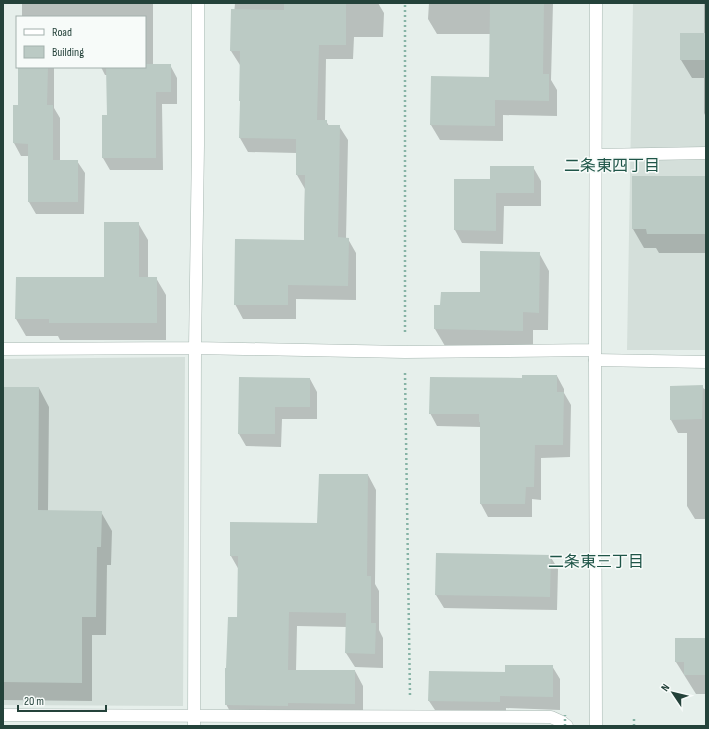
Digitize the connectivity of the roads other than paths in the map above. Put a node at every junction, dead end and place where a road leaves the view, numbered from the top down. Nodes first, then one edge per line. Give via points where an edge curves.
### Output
1 (198, 3) edge
2 (596, 3) edge
3 (706, 153) edge
4 (596, 155) junction
5 (195, 348) junction
6 (3, 349) edge
7 (595, 355) junction
8 (706, 362) edge
9 (3, 715) edge
10 (194, 720) junction
11 (566, 722) edge
12 (596, 726) edge

1 - 5 street
2 - 4 street
3 - 4 street
4 - 7 street
5 - 6 street
5 - 7 street
5 - 10 street
7 - 8 street
7 - 12 street
9 - 10 street
10 - 11 street via 551,717

